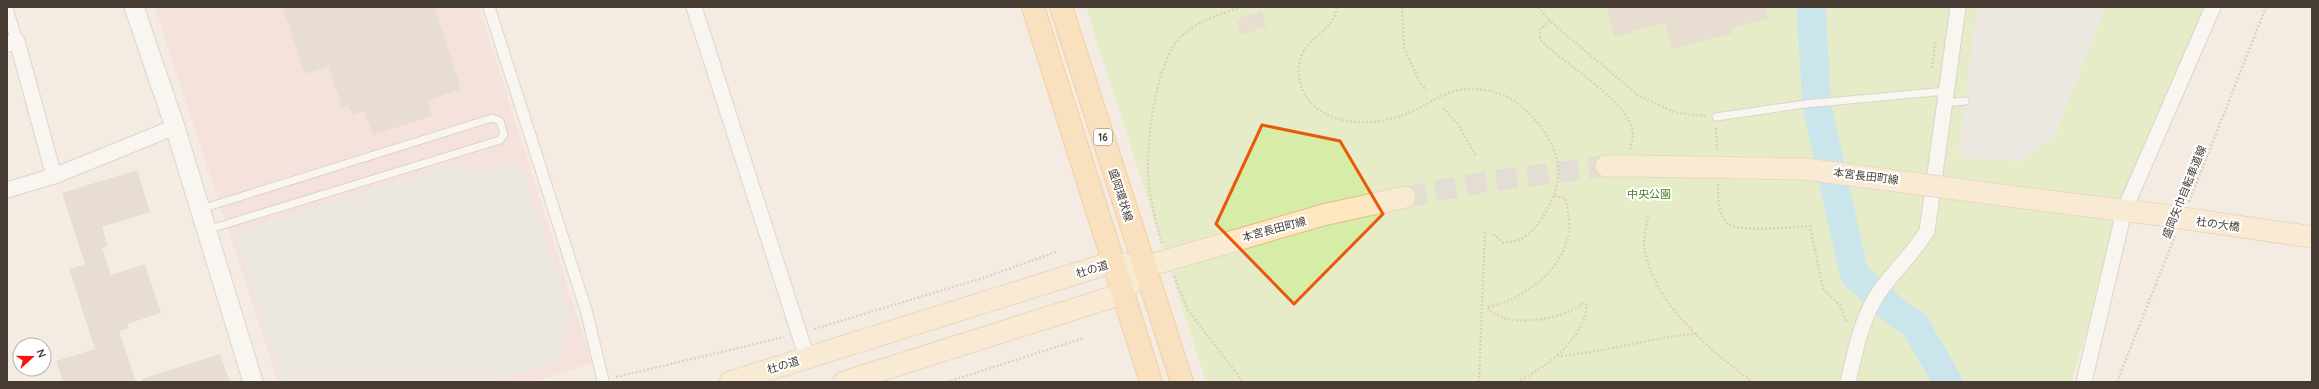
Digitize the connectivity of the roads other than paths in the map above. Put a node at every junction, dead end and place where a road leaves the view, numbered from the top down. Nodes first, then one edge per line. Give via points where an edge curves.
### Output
1 (134, 7) edge
2 (489, 7) edge
3 (694, 7) edge
4 (1033, 7) edge
5 (1061, 7) edge
6 (1958, 7) edge
7 (2213, 7) edge
8 (7, 9) edge
9 (12, 43) edge
10 (1945, 97) junction
11 (1965, 101) dead end
12 (1716, 117) road end
13 (175, 127) junction
14 (1623, 166) tunnel mouth
15 (54, 176) junction
16 (7, 190) edge
17 (1405, 197) tunnel mouth
18 (200, 209) junction
19 (2124, 211) junction
20 (207, 230) junction
21 (2312, 237) edge
22 (1113, 262) junction
23 (1144, 267) junction
24 (1122, 294) junction
25 (807, 358) junction
26 (603, 380) road end
27 (254, 382) edge
28 (730, 382) edge
29 (844, 382) edge
30 (1151, 382) edge
31 (1182, 382) edge
32 (1848, 382) edge
33 (2084, 382) edge

1 - 13 street
2 - 26 street via 586,310
3 - 25 street
4 - 22 main road
5 - 23 main road, 盛岡環状線 / 16
6 - 10 street
7 - 19 street
8 - 9 street
9 - 15 street
10 - 11 lane
10 - 12 lane via 1805,104
10 - 32 street via 1927,231 1916,250 1876,298 1860,333
13 - 15 street
13 - 18 street
14 - 19 main road, 本宮長田町線, bridge via 1805,169
15 - 16 street
17 - 23 main road, 本宮長田町線 via 1323,215
18 - 20 street
18 - 20 lane via 492,118 500,121 504,134 500,140
19 - 21 main road, 杜の大橋, bridge
19 - 33 street
20 - 27 street
22 - 23 main road, 杜の道
22 - 24 main road
22 - 25 main road, 杜の道
23 - 24 main road
23 - 31 main road, 盛岡環状線 / 16
24 - 29 main road
24 - 30 main road
25 - 28 main road, 杜の道

